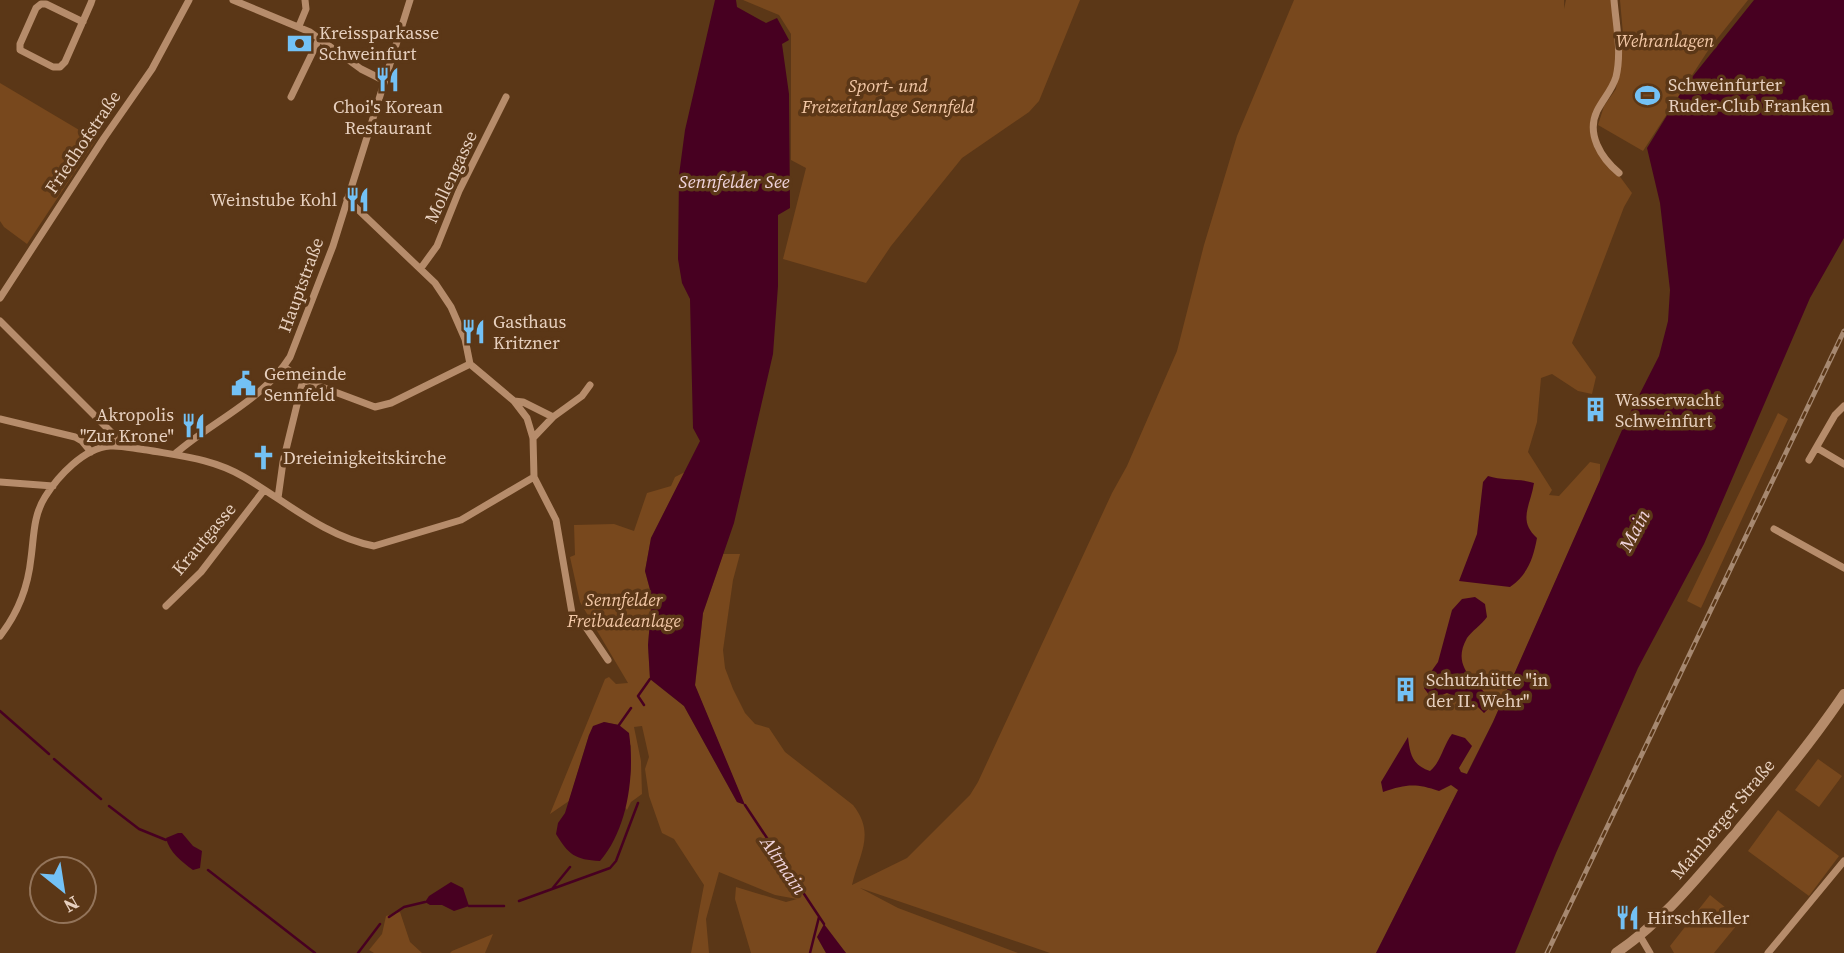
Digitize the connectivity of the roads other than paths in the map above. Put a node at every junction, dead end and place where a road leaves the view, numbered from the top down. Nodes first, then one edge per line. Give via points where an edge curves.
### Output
1 (92, 0) edge
2 (189, 0) edge
3 (233, 0) edge
4 (305, 0) edge
5 (410, 0) edge
6 (1614, 0) edge
7 (83, 22) junction
8 (299, 26) junction
9 (320, 37) junction
10 (383, 80) junction
11 (291, 97) dead end
12 (506, 97) dead end
13 (1619, 173) dead end
14 (347, 199) junction
15 (421, 268) junction
16 (0, 298) edge
17 (0, 321) edge
18 (470, 364) junction
19 (284, 367) junction
20 (303, 380) junction
21 (590, 385) dead end
22 (514, 401) junction
23 (1844, 406) edge
24 (553, 417) junction
25 (0, 419) edge
26 (533, 438) junction
27 (117, 446) junction
28 (1817, 448) junction
29 (90, 452) junction
30 (176, 453) junction
31 (1809, 460) dead end
32 (1844, 464) edge
33 (534, 477) junction
34 (0, 482) edge
35 (53, 486) junction
36 (264, 490) junction
37 (278, 498) junction
38 (1773, 529) dead end
39 (1844, 568) edge
40 (166, 606) dead end
41 (0, 636) edge
42 (608, 660) dead end
43 (1844, 694) edge
44 (1844, 861) edge
45 (1640, 936) junction
46 (1616, 953) edge
47 (1650, 953) edge
48 (1768, 953) edge

1 - 7 street
2 - 16 street, Friedhofstraße via 152,69
3 - 8 street
4 - 8 street
5 - 10 street, Hauptstraße
6 - 13 street via 1619,41 1616,77 1596,114 1593,138
7 - 7 street via 41,4 20,50 60,67
8 - 9 street
9 - 10 street
9 - 11 street
10 - 14 street, Hauptstraße
12 - 15 street, Mollengasse via 437,246
14 - 15 street
14 - 19 street, Hauptstraße via 312,306
15 - 18 street via 450,307 465,339
17 - 27 street via 114,435
18 - 20 street via 383,406 361,403
18 - 22 street
19 - 20 street
19 - 30 street, Hauptstraße via 251,400
20 - 37 street
21 - 24 street via 575,403
22 - 24 street
22 - 26 street via 527,418
23 - 28 street
24 - 26 street
25 - 29 street via 75,437
26 - 33 street
27 - 29 street
27 - 30 street
28 - 31 street
28 - 32 street
29 - 35 street
30 - 36 street via 242,475
33 - 37 street via 461,520 374,546 330,530
33 - 42 street via 556,520 572,614
34 - 35 street
35 - 41 street via 35,519 22,600
36 - 37 street
36 - 40 street, Krautgasse via 201,572
38 - 39 street
43 - 45 main road, Mainberger Straße via 1684,894
44 - 48 street
45 - 46 main road, Mainberger Straße
45 - 47 street

